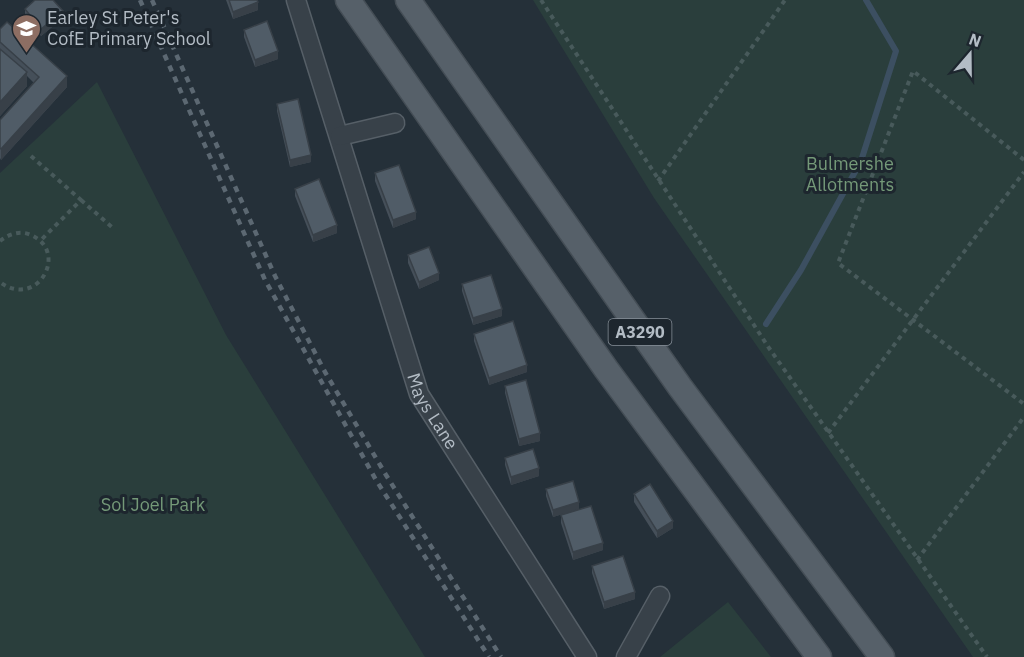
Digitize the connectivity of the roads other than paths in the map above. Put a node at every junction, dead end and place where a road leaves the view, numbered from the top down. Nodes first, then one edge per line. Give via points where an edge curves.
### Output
1 (296, 0) edge
2 (348, 0) edge
3 (408, 0) edge
4 (395, 123) dead end
5 (340, 136) junction
6 (660, 596) dead end
7 (587, 657) edge
8 (626, 657) edge
9 (819, 657) edge
10 (882, 657) edge

1 - 5 street, Mays Lane
2 - 9 main road, A3290 via 606,369
3 - 10 main road, A3290 via 674,378
4 - 5 street
5 - 7 street, Mays Lane via 419,394
6 - 8 street

